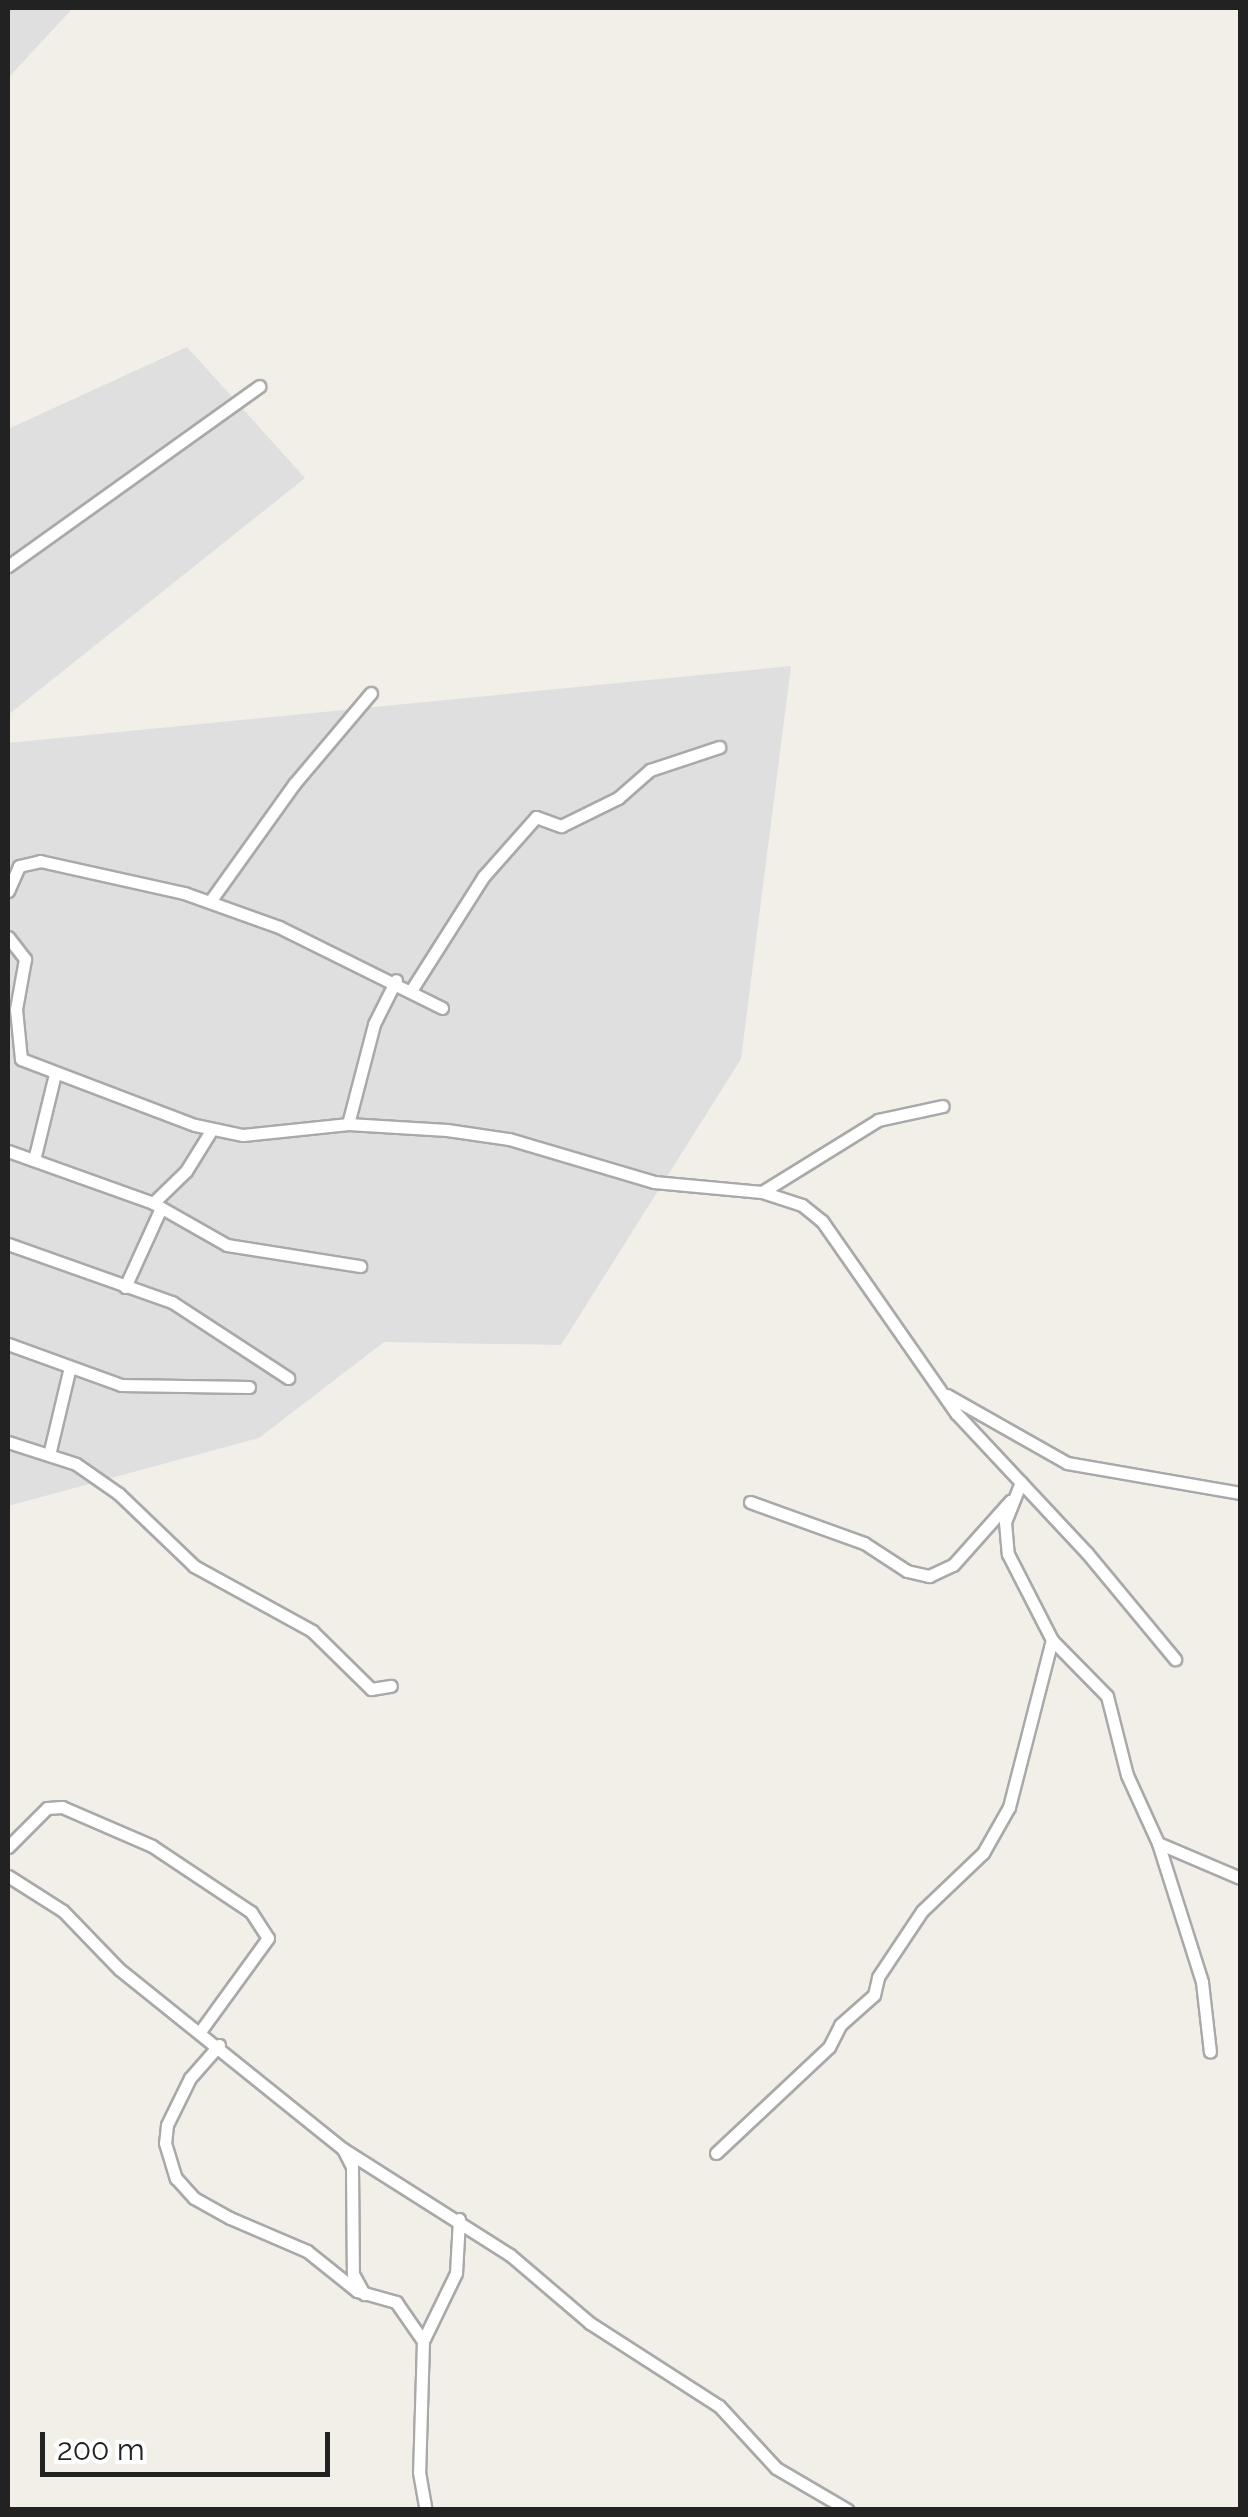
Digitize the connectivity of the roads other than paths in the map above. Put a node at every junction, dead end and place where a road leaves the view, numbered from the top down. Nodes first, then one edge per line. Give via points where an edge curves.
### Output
1 (259, 386) dead end
2 (8, 566) edge
3 (371, 692) dead end
4 (719, 747) dead end
5 (8, 891) edge
6 (211, 900) junction
7 (8, 938) edge
8 (396, 980) junction
9 (412, 989) junction
10 (442, 1008) dead end
11 (8, 1054) edge
12 (21, 1059) junction
13 (56, 1074) junction
14 (943, 1106) dead end
15 (348, 1124) junction
16 (212, 1129) junction
17 (8, 1151) edge
18 (34, 1160) junction
19 (762, 1192) junction
20 (157, 1206) junction
21 (8, 1244) edge
22 (360, 1266) dead end
23 (125, 1287) junction
24 (8, 1344) edge
25 (69, 1371) junction
26 (288, 1378) dead end
27 (249, 1387) dead end
28 (948, 1395) junction
29 (8, 1442) edge
30 (49, 1455) junction
31 (1021, 1482) junction
32 (1240, 1493) edge
33 (1010, 1501) junction
34 (750, 1502) dead end
35 (1052, 1640) junction
36 (1175, 1659) dead end
37 (391, 1686) dead end
38 (1158, 1843) junction
39 (8, 1847) edge
40 (8, 1876) edge
41 (1240, 1878) edge
42 (202, 2029) junction
43 (218, 2045) junction
44 (1210, 2052) dead end
45 (343, 2149) junction
46 (716, 2153) dead end
47 (459, 2219) junction
48 (364, 2294) junction
49 (424, 2341) junction
50 (426, 2510) edge
51 (848, 2510) edge

1 - 2 street
3 - 6 street
4 - 9 street via 650,770 618,798 562,826 536,817 483,877
5 - 6 street via 19,866 40,862
6 - 8 street
7 - 12 street via 25,959 16,1008
8 - 9 street
8 - 15 street via 374,1024
9 - 10 street
11 - 12 street
12 - 13 street
13 - 16 street
13 - 18 street
14 - 19 street via 878,1120
15 - 16 street via 262,1135
15 - 19 street via 510,1139 634,1178
16 - 20 street
17 - 18 street
18 - 20 street
19 - 28 street via 802,1205 822,1221
20 - 22 street via 228,1245
20 - 23 street
21 - 23 street
23 - 26 street via 172,1302
24 - 25 street
25 - 27 street via 121,1385
25 - 30 street
28 - 31 street via 956,1414
28 - 32 street via 1067,1462
29 - 30 street
30 - 37 street via 119,1494 209,1576 312,1631 371,1689
31 - 33 street
31 - 36 street
33 - 34 street via 953,1564 929,1576 907,1571 864,1543
33 - 35 street via 1008,1554
35 - 38 street via 1108,1696 1127,1775
35 - 46 street via 1008,1807 984,1853 922,1911 878,1977 874,1995 840,2025 830,2047
38 - 41 street
38 - 44 street via 1202,1982
39 - 42 street via 47,1808 62,1807 152,1846 251,1912 268,1938
40 - 42 street via 64,1911 132,1979
42 - 43 street
43 - 45 street
43 - 48 street via 190,2078 167,2125 176,2178 194,2198 307,2250
45 - 47 street
45 - 48 street via 352,2167 353,2274
47 - 49 street via 456,2273
47 - 51 street via 590,2323 719,2406 776,2468
48 - 49 street via 396,2302
49 - 50 street via 419,2472

